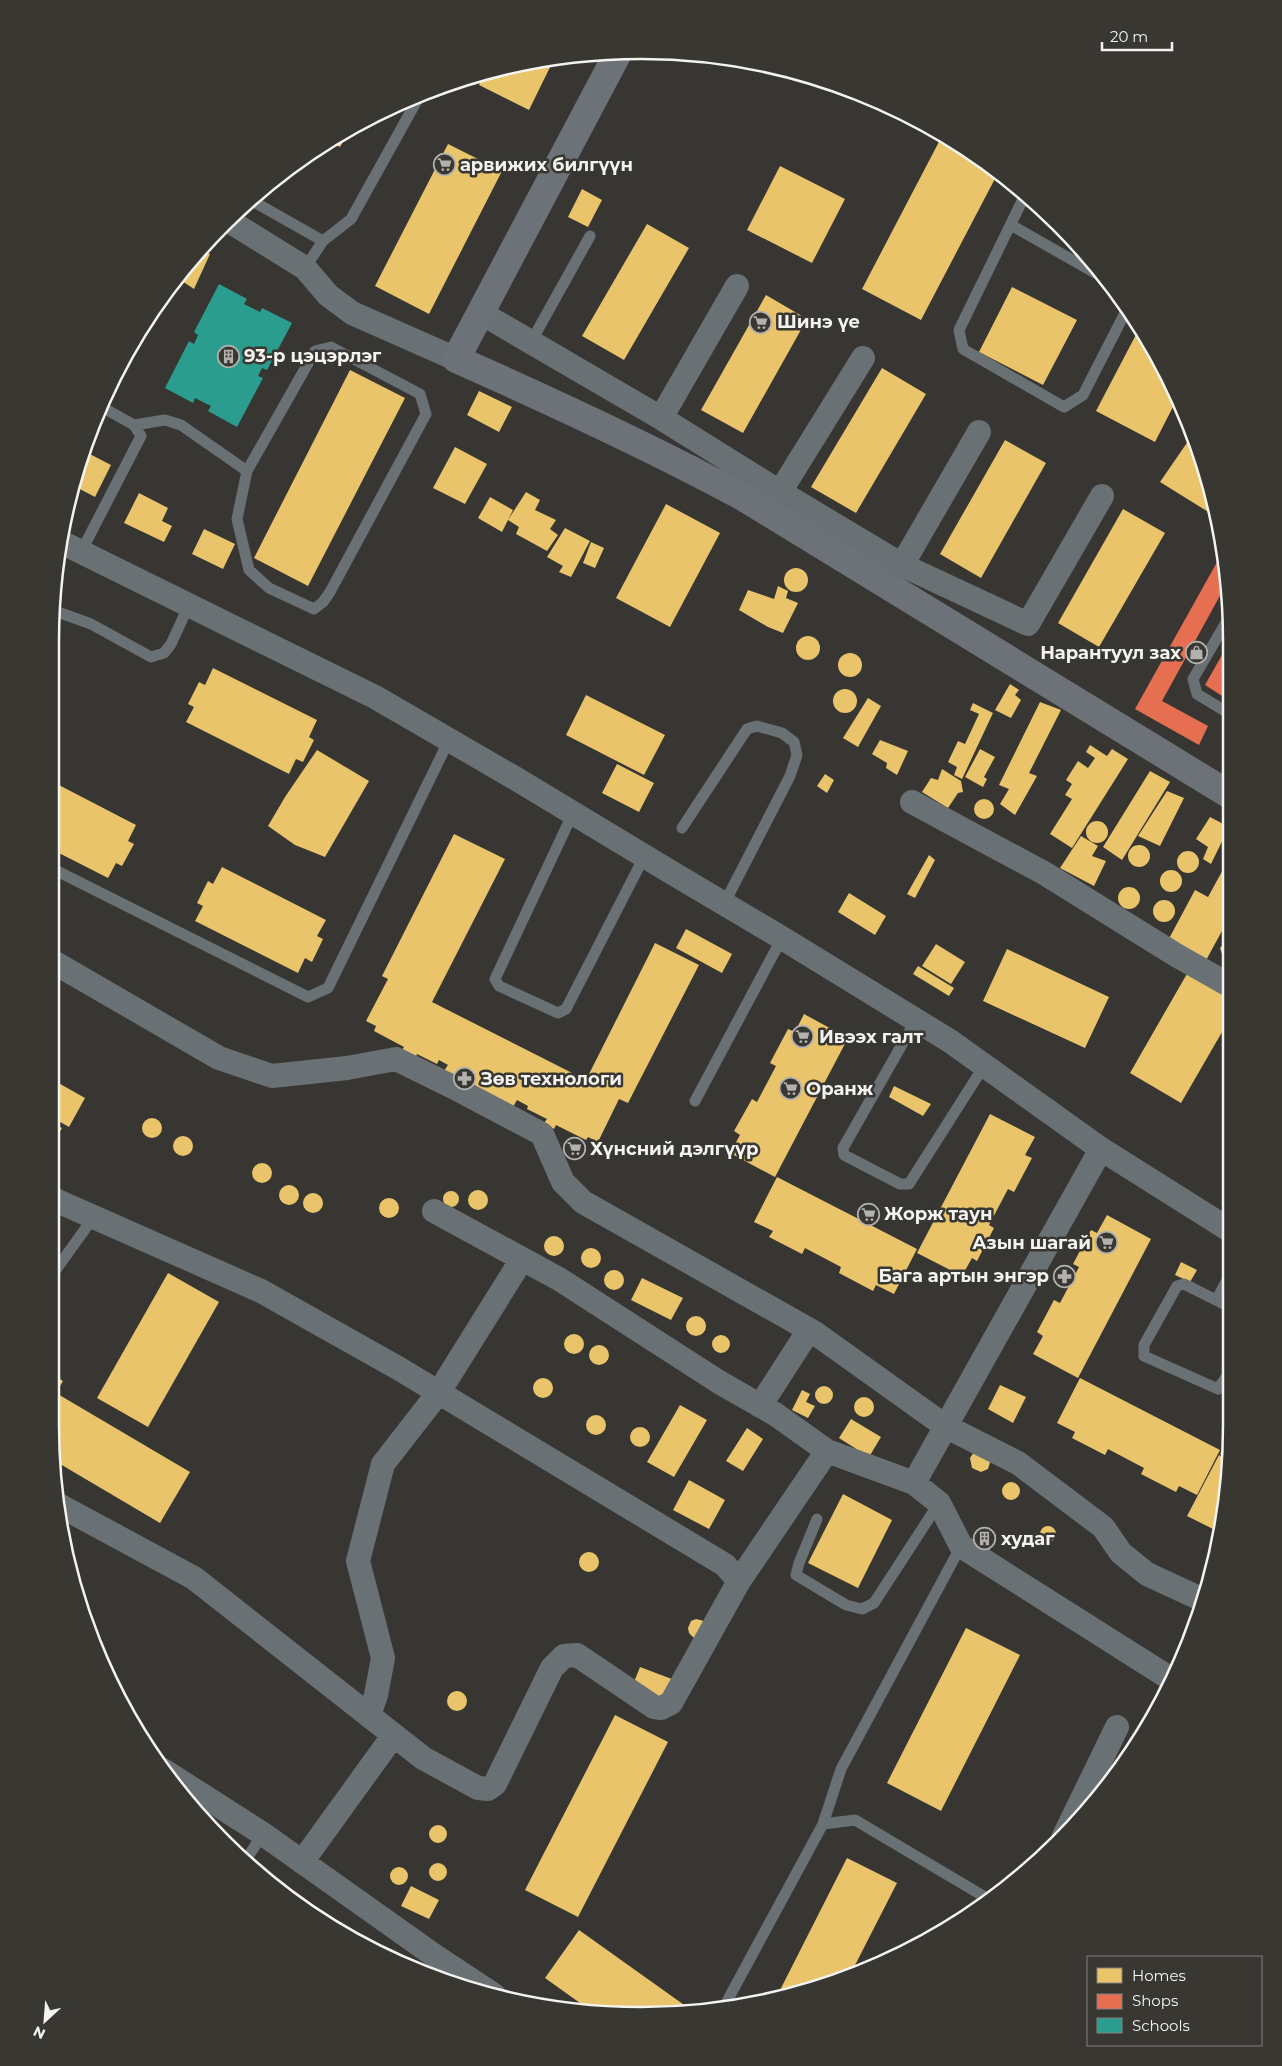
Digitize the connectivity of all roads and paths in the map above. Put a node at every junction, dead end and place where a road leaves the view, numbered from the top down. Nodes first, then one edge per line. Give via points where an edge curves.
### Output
1 (614, 60) edge
2 (415, 105) edge
3 (1022, 201) edge
4 (257, 203) edge
5 (234, 224) edge
6 (1011, 225) junction
7 (590, 236) dead end
8 (324, 241) junction
9 (305, 268) junction
10 (1089, 269) edge
11 (737, 286) dead end
12 (480, 312) junction
13 (1124, 316) edge
14 (531, 342) junction
15 (863, 358) dead end
16 (456, 359) junction
17 (107, 410) edge
18 (661, 418) junction
19 (134, 425) junction
20 (979, 432) dead end
21 (247, 471) junction
22 (780, 492) junction
23 (1102, 496) dead end
24 (71, 547) edge
25 (902, 565) junction
26 (189, 605) junction
27 (60, 613) edge
28 (1223, 629) edge
29 (1223, 710) edge
30 (449, 740) junction
31 (1223, 791) edge
32 (912, 802) dead end
33 (573, 813) junction
34 (682, 828) dead end
35 (644, 857) junction
36 (59, 872) edge
37 (724, 904) junction
38 (782, 938) junction
39 (59, 965) edge
40 (1223, 982) edge
41 (916, 1020) junction
42 (984, 1066) junction
43 (695, 1101) dead end
44 (1101, 1149) junction
45 (59, 1202) edge
46 (434, 1211) dead end
47 (93, 1218) junction
48 (1223, 1226) edge
49 (522, 1259) junction
50 (59, 1265) edge
51 (1223, 1288) edge
52 (1217, 1299) junction
53 (1223, 1303) edge
54 (810, 1330) junction
55 (1223, 1382) edge
56 (439, 1392) junction
57 (760, 1406) junction
58 (945, 1426) junction
59 (827, 1451) junction
60 (914, 1483) junction
61 (938, 1503) junction
62 (65, 1508) edge
63 (817, 1519) dead end
64 (961, 1546) junction
65 (739, 1580) junction
66 (1197, 1597) edge
67 (1166, 1676) edge
68 (369, 1716) junction
69 (1117, 1727) dead end
70 (393, 1736) junction
71 (181, 1782) edge
72 (1075, 1813) edge
73 (823, 1824) junction
74 (263, 1834) junction
75 (249, 1855) edge
76 (302, 1862) junction
77 (983, 1896) edge
78 (475, 1982) edge
79 (727, 2000) edge

1 - 12 street
2 - 8 lane via 351,219
3 - 6 lane
4 - 8 lane
5 - 9 street
6 - 10 lane
6 - 13 lane via 959,330 963,349 1064,407 1082,395
7 - 14 lane
8 - 9 lane
9 - 16 street via 328,295 352,313
11 - 18 street
12 - 14 street
12 - 16 street
14 - 18 street
15 - 22 street
16 - 31 street via 589,418 743,497
17 - 19 lane
18 - 22 street
19 - 21 lane via 165,420 181,425
19 - 24 lane via 141,436
20 - 25 street
21 - 21 lane via 237,519 249,570 269,588 314,609 330,592 426,414 420,394 331,347 315,351
22 - 25 street
23 - 25 street via 1028,624
24 - 26 street
26 - 27 lane via 171,644 164,653 151,657 91,624
26 - 30 street via 375,697
28 - 29 lane via 1194,679 1197,694
30 - 33 street
30 - 36 lane via 328,988 308,997
32 - 40 street via 1044,873
33 - 35 street
33 - 35 lane via 495,979 499,986 558,1013 566,1009
34 - 37 lane via 746,729 757,726 782,733 794,742 797,755 790,776
35 - 37 street
37 - 38 street
38 - 41 street
38 - 43 lane
39 - 54 street via 219,1058 272,1076 338,1070 396,1059 542,1134 563,1182 584,1202
41 - 42 street
41 - 42 lane via 843,1148 844,1155 900,1184 909,1184
42 - 44 street
44 - 48 street
44 - 58 street
45 - 47 street
46 - 49 street
47 - 50 lane
47 - 56 street via 261,1291
49 - 56 street
49 - 57 street
51 - 52 lane
52 - 53 lane
52 - 55 lane via 1184,1284 1177,1286 1144,1345 1144,1356 1218,1388
54 - 57 street
54 - 58 street
56 - 65 street via 725,1565
56 - 68 street via 384,1464 358,1561 384,1658
57 - 59 street
58 - 60 street
58 - 66 street via 1018,1463 1103,1527 1121,1553 1147,1574
59 - 60 street
59 - 65 street
60 - 61 street
61 - 63 lane via 874,1603 862,1609 846,1605 796,1574
61 - 64 street
62 - 68 street via 194,1578
64 - 67 street
64 - 73 lane via 841,1769
65 - 70 street via 671,1703 661,1708 577,1655 564,1656 552,1668 496,1784 488,1789 478,1788 423,1758
68 - 70 street
69 - 72 street
70 - 76 street
71 - 74 street
73 - 77 lane via 855,1820
73 - 79 lane
74 - 75 lane
74 - 76 street
76 - 78 street

